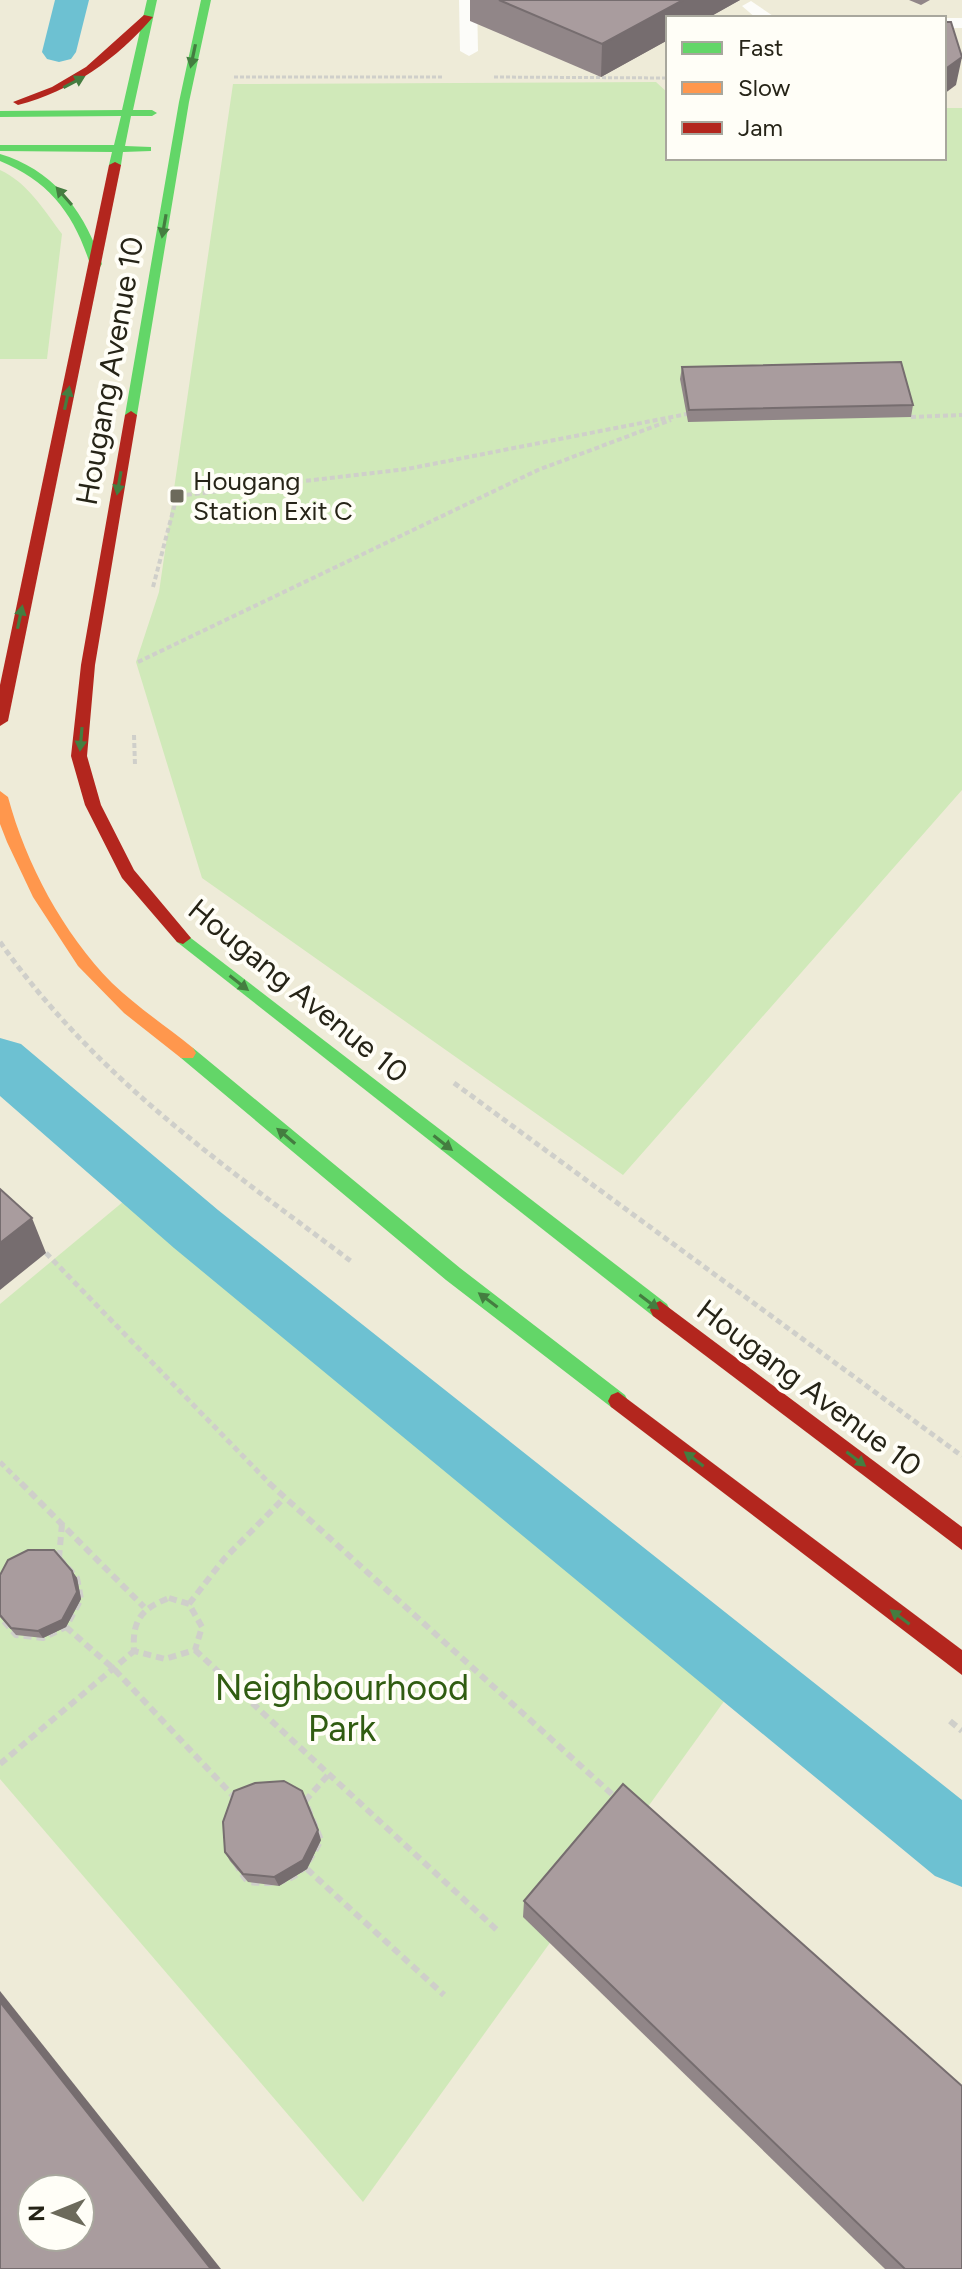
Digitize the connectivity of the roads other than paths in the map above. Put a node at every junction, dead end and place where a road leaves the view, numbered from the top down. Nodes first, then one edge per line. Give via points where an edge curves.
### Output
1 (206, 0) edge
2 (468, 0) edge
3 (751, 6) dead end
4 (150, 8) edge
5 (764, 16) edge
6 (469, 51) dead end
7 (0, 106) edge
8 (126, 113) junction
9 (183, 113) junction
10 (0, 114) edge
11 (0, 148) edge
12 (118, 149) junction
13 (177, 149) junction
14 (0, 157) edge
15 (96, 264) junction
16 (0, 721) edge
17 (0, 797) edge
18 (962, 1540) edge
19 (962, 1664) edge

1 -> 9 main road, Hougang Avenue 10
2 - 6 lane
3 - 5 lane
7 -> 4 main road via 75,83 104,63
4 - 8 main road, Hougang Avenue 10
8 - 9 main road
8 - 10 main road
8 - 12 main road, Hougang Avenue 10
9 - 13 main road, Hougang Avenue 10
11 - 12 main road
12 - 13 main road
12 - 15 main road, Hougang Avenue 10
13 -> 18 main road, Hougang Avenue 10 via 88,665 79,756 93,805 128,874 177,934
15 -> 14 main road via 82,221 62,193 40,175
16 -> 15 main road, Hougang Avenue 10
19 -> 17 main road via 453,1274 98,979 49,908 6,826

